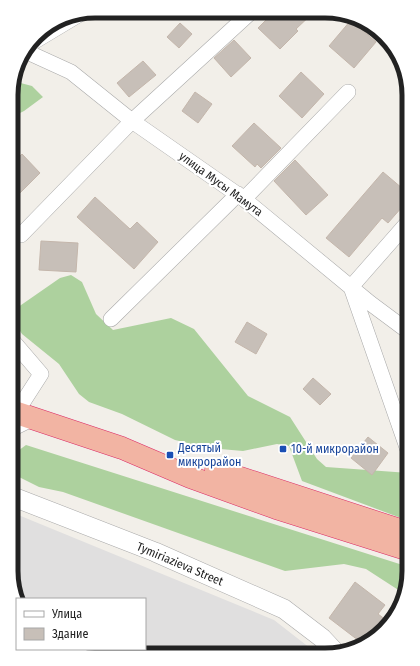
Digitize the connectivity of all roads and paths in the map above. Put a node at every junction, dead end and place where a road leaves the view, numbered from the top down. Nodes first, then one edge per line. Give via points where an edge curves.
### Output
1 (244, 18) edge
2 (30, 54) edge
3 (348, 92) dead end
4 (132, 121) junction
5 (241, 197) junction
6 (402, 229) edge
7 (18, 234) edge
8 (351, 287) junction
9 (111, 319) dead end
10 (402, 327) edge
11 (18, 347) edge
12 (18, 409) edge
13 (18, 411) edge
14 (18, 411) edge
15 (402, 432) edge
16 (18, 499) edge
17 (402, 531) edge
18 (402, 548) edge
19 (331, 647) edge

1 - 4 street
2 - 4 street, улица Мусы Мамута via 70,72
3 - 5 street
4 - 5 street, улица Мусы Мамута
4 - 7 street via 21,235
5 - 8 street, улица Мусы Мамута
5 - 9 street
6 - 8 street
8 - 10 street, улица Мусы Мамута
8 - 15 street
11 - 12 street via 41,374
13 - 17 highway via 170,455
14 - 18 highway via 122,448 190,477 276,508
16 - 19 street, Tymiriazieva Street via 155,552 284,609

